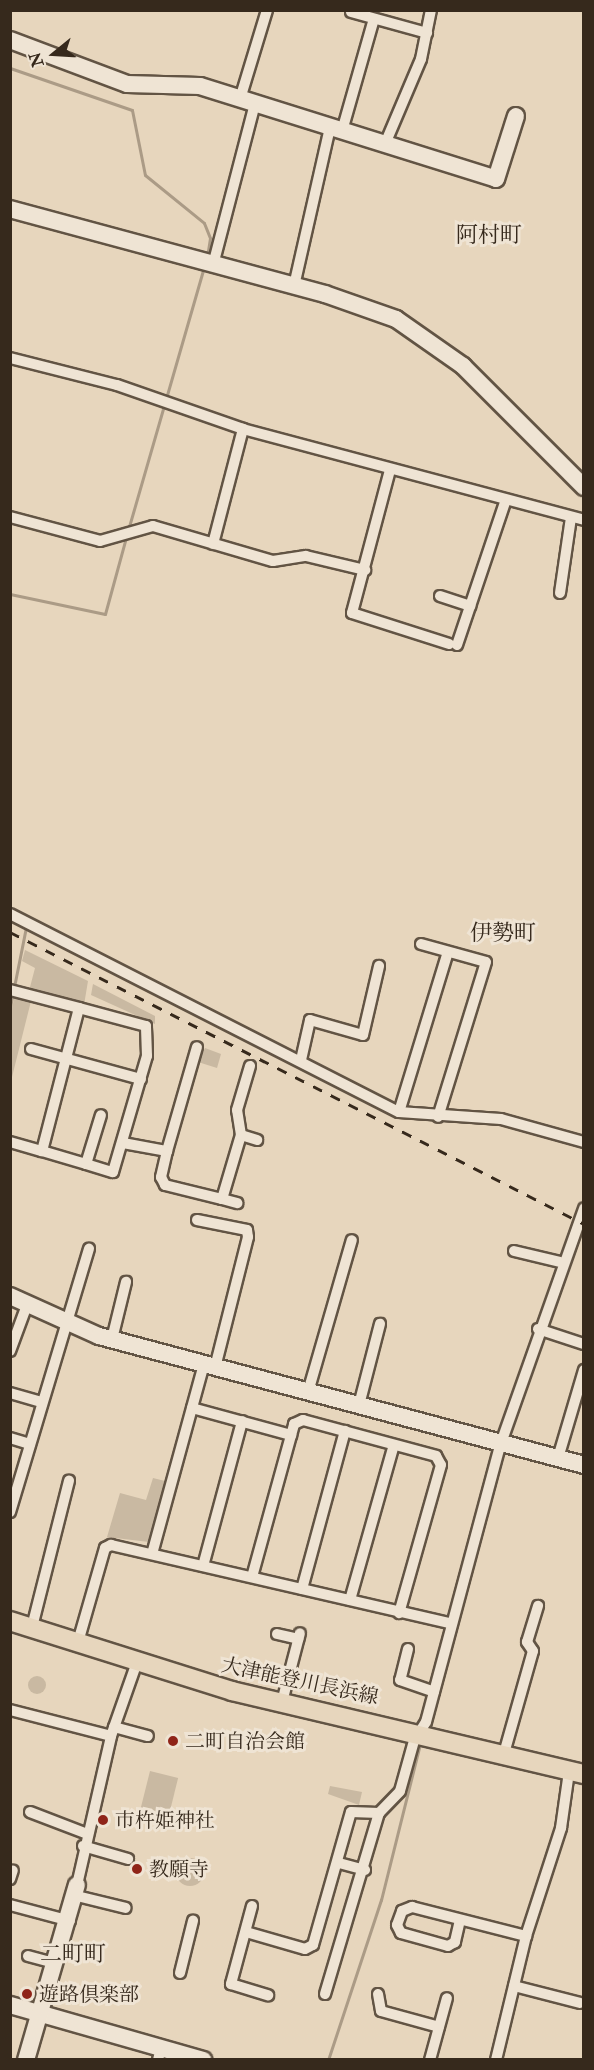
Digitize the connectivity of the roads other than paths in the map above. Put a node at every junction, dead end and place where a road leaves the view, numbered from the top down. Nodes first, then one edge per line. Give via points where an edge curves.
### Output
1 (267, 10) edge
2 (431, 10) edge
3 (351, 12) dead end
4 (374, 19) junction
5 (427, 33) junction
6 (10, 40) edge
7 (248, 101) junction
8 (516, 116) dead end
9 (336, 129) junction
10 (385, 144) junction
11 (10, 209) edge
12 (213, 265) junction
13 (294, 286) junction
14 (10, 358) edge
15 (243, 429) junction
16 (390, 470) junction
17 (584, 487) edge
18 (505, 502) junction
19 (10, 517) edge
20 (571, 518) junction
21 (584, 520) edge
22 (213, 544) junction
23 (365, 570) junction
24 (560, 593) dead end
25 (440, 596) dead end
26 (470, 606) junction
27 (10, 914) edge
28 (421, 944) dead end
29 (448, 952) junction
30 (379, 966) dead end
31 (13, 991) edge
32 (79, 1008) junction
33 (198, 1047) dead end
34 (31, 1049) dead end
35 (65, 1059) junction
36 (302, 1060) junction
37 (250, 1066) dead end
38 (141, 1079) junction
39 (399, 1112) junction
40 (101, 1115) dead end
41 (438, 1117) junction
42 (241, 1135) junction
43 (257, 1140) dead end
44 (10, 1142) edge
45 (584, 1142) edge
46 (123, 1143) junction
47 (42, 1151) junction
48 (167, 1151) junction
49 (86, 1164) junction
50 (222, 1199) junction
51 (237, 1203) dead end
52 (584, 1208) edge
53 (197, 1221) dead end
54 (352, 1240) dead end
55 (89, 1249) dead end
56 (514, 1251) dead end
57 (560, 1263) junction
58 (126, 1282) dead end
59 (10, 1296) edge
60 (27, 1305) junction
61 (380, 1324) dead end
62 (69, 1326) junction
63 (538, 1329) junction
64 (112, 1339) junction
65 (584, 1344) edge
66 (10, 1351) edge
67 (209, 1365) junction
68 (584, 1370) edge
69 (308, 1392) junction
70 (10, 1394) edge
71 (580, 1399) edge
72 (42, 1402) junction
73 (359, 1405) junction
74 (192, 1408) junction
75 (242, 1421) junction
76 (345, 1431) junction
77 (291, 1435) junction
78 (10, 1438) edge
79 (501, 1443) junction
80 (30, 1444) junction
81 (394, 1445) junction
82 (558, 1458) junction
83 (584, 1465) edge
84 (69, 1481) dead end
85 (10, 1512) edge
86 (152, 1554) junction
87 (203, 1566) junction
88 (252, 1577) junction
89 (302, 1589) junction
90 (350, 1600) junction
91 (538, 1606) dead end
92 (399, 1612) junction
93 (10, 1621) edge
94 (450, 1623) junction
95 (32, 1627) junction
96 (277, 1634) dead end
97 (78, 1642) junction
98 (408, 1649) dead end
99 (137, 1662) junction
100 (434, 1692) junction
101 (282, 1702) junction
102 (10, 1710) edge
103 (112, 1732) junction
104 (423, 1732) junction
105 (148, 1736) dead end
106 (503, 1757) junction
107 (576, 1773) edge
108 (30, 1812) dead end
109 (379, 1813) junction
110 (85, 1833) junction
111 (82, 1846) junction
112 (128, 1859) dead end
113 (339, 1863) junction
114 (365, 1870) junction
115 (77, 1890) junction
116 (10, 1905) edge
117 (252, 1906) dead end
118 (126, 1908) dead end
119 (460, 1920) junction
120 (70, 1921) junction
121 (193, 1922) dead end
122 (246, 1932) junction
123 (526, 1936) junction
124 (28, 1956) dead end
125 (55, 1963) junction
126 (180, 1973) dead end
127 (514, 1986) junction
128 (325, 1994) dead end
129 (378, 1994) dead end
130 (268, 1995) dead end
131 (447, 1998) dead end
132 (580, 2003) dead end
133 (10, 2005) edge
134 (39, 2014) junction
135 (439, 2027) junction
136 (159, 2054) edge
137 (26, 2060) edge
138 (203, 2060) edge
139 (430, 2060) edge
140 (496, 2060) edge

1 - 7 street
2 - 5 street
3 - 4 street
4 - 5 street
4 - 9 street
5 - 10 street
6 - 7 street via 127,84 200,86
7 - 9 street
7 - 12 street
8 - 10 street via 496,179
9 - 10 street
9 - 13 street
11 - 12 street
12 - 13 street
13 - 17 street via 396,319 424,336 463,366
14 - 15 street via 117,385
15 - 16 street
15 - 22 street
16 - 18 street
16 - 23 street
18 - 20 street
18 - 26 street
19 - 22 street via 100,541 153,526
20 - 21 street
20 - 24 street
22 - 23 street via 273,561 306,556
23 - 26 street via 352,613 453,645
25 - 26 street
27 - 36 street
28 - 29 street
29 - 39 street
29 - 41 street via 486,962
30 - 36 street via 363,1035 310,1020
31 - 32 street
32 - 35 street
32 - 38 street via 146,1026 150,1034
33 - 48 street
34 - 35 street
35 - 38 street
35 - 47 street
36 - 39 street
37 - 42 street via 237,1110
38 - 46 street
39 - 41 street
40 - 49 street
41 - 45 street via 501,1119
42 - 43 street
42 - 50 street
44 - 47 street
46 - 48 street
46 - 49 street via 113,1172
47 - 49 street
48 - 50 street via 161,1178 165,1185
50 - 51 street
52 - 57 street
53 - 67 street via 247,1230 233,1283 238,1294
54 - 69 street
55 - 62 street
56 - 57 street
57 - 63 street
58 - 64 street
59 - 60 street
60 - 62 street
60 - 66 street
61 - 73 street
62 - 64 street
62 - 72 street
63 - 65 street
63 - 79 street
64 - 67 street
67 - 69 street
67 - 74 street
68 - 71 street
69 - 73 street
70 - 72 street
71 - 82 street
72 - 80 street
73 - 79 street
74 - 75 street
74 - 86 street
75 - 77 street
75 - 87 street
76 - 77 street via 303,1420 294,1424
76 - 81 street
76 - 89 street
77 - 88 street
78 - 80 street
79 - 82 street
79 - 94 street
80 - 85 street
81 - 90 street
81 - 92 street via 436,1456 441,1465
82 - 83 street
84 - 95 street
86 - 87 street
86 - 97 street via 105,1548
87 - 88 street
88 - 89 street
89 - 90 street
90 - 92 street
91 - 106 street via 527,1642 533,1651
92 - 94 street
93 - 95 main road, 大津能登川長浜線
94 - 100 street
95 - 97 main road, 大津能登川長浜線
96 - 101 street via 299,1636
97 - 99 main road, 大津能登川長浜線
98 - 100 street via 400,1680
99 - 101 main road, 大津能登川長浜線
99 - 103 street
100 - 104 street
101 - 104 main road, 大津能登川長浜線
102 - 103 street
103 - 105 street
103 - 110 street
104 - 106 main road, 大津能登川長浜線
104 - 109 street via 414,1741 400,1791
106 - 107 main road, 大津能登川長浜線
107 - 123 street
108 - 110 street
109 - 113 street via 351,1812
109 - 114 street
110 - 111 street
111 - 112 street
111 - 115 street
113 - 114 street
113 - 122 street via 313,1945 306,1949
114 - 128 street
115 - 118 street
115 - 120 street
116 - 120 street
117 - 122 street
119 - 119 street via 412,1906 402,1911 397,1926 401,1933 448,1946 455,1942
119 - 123 street
120 - 125 street
121 - 126 street
122 - 130 street via 231,1984
123 - 127 street
124 - 125 street
125 - 134 street
127 - 132 street
127 - 140 street
129 - 135 street via 381,2011
131 - 135 street
133 - 134 street
134 - 136 street
134 - 137 street
135 - 139 street
136 - 138 street

